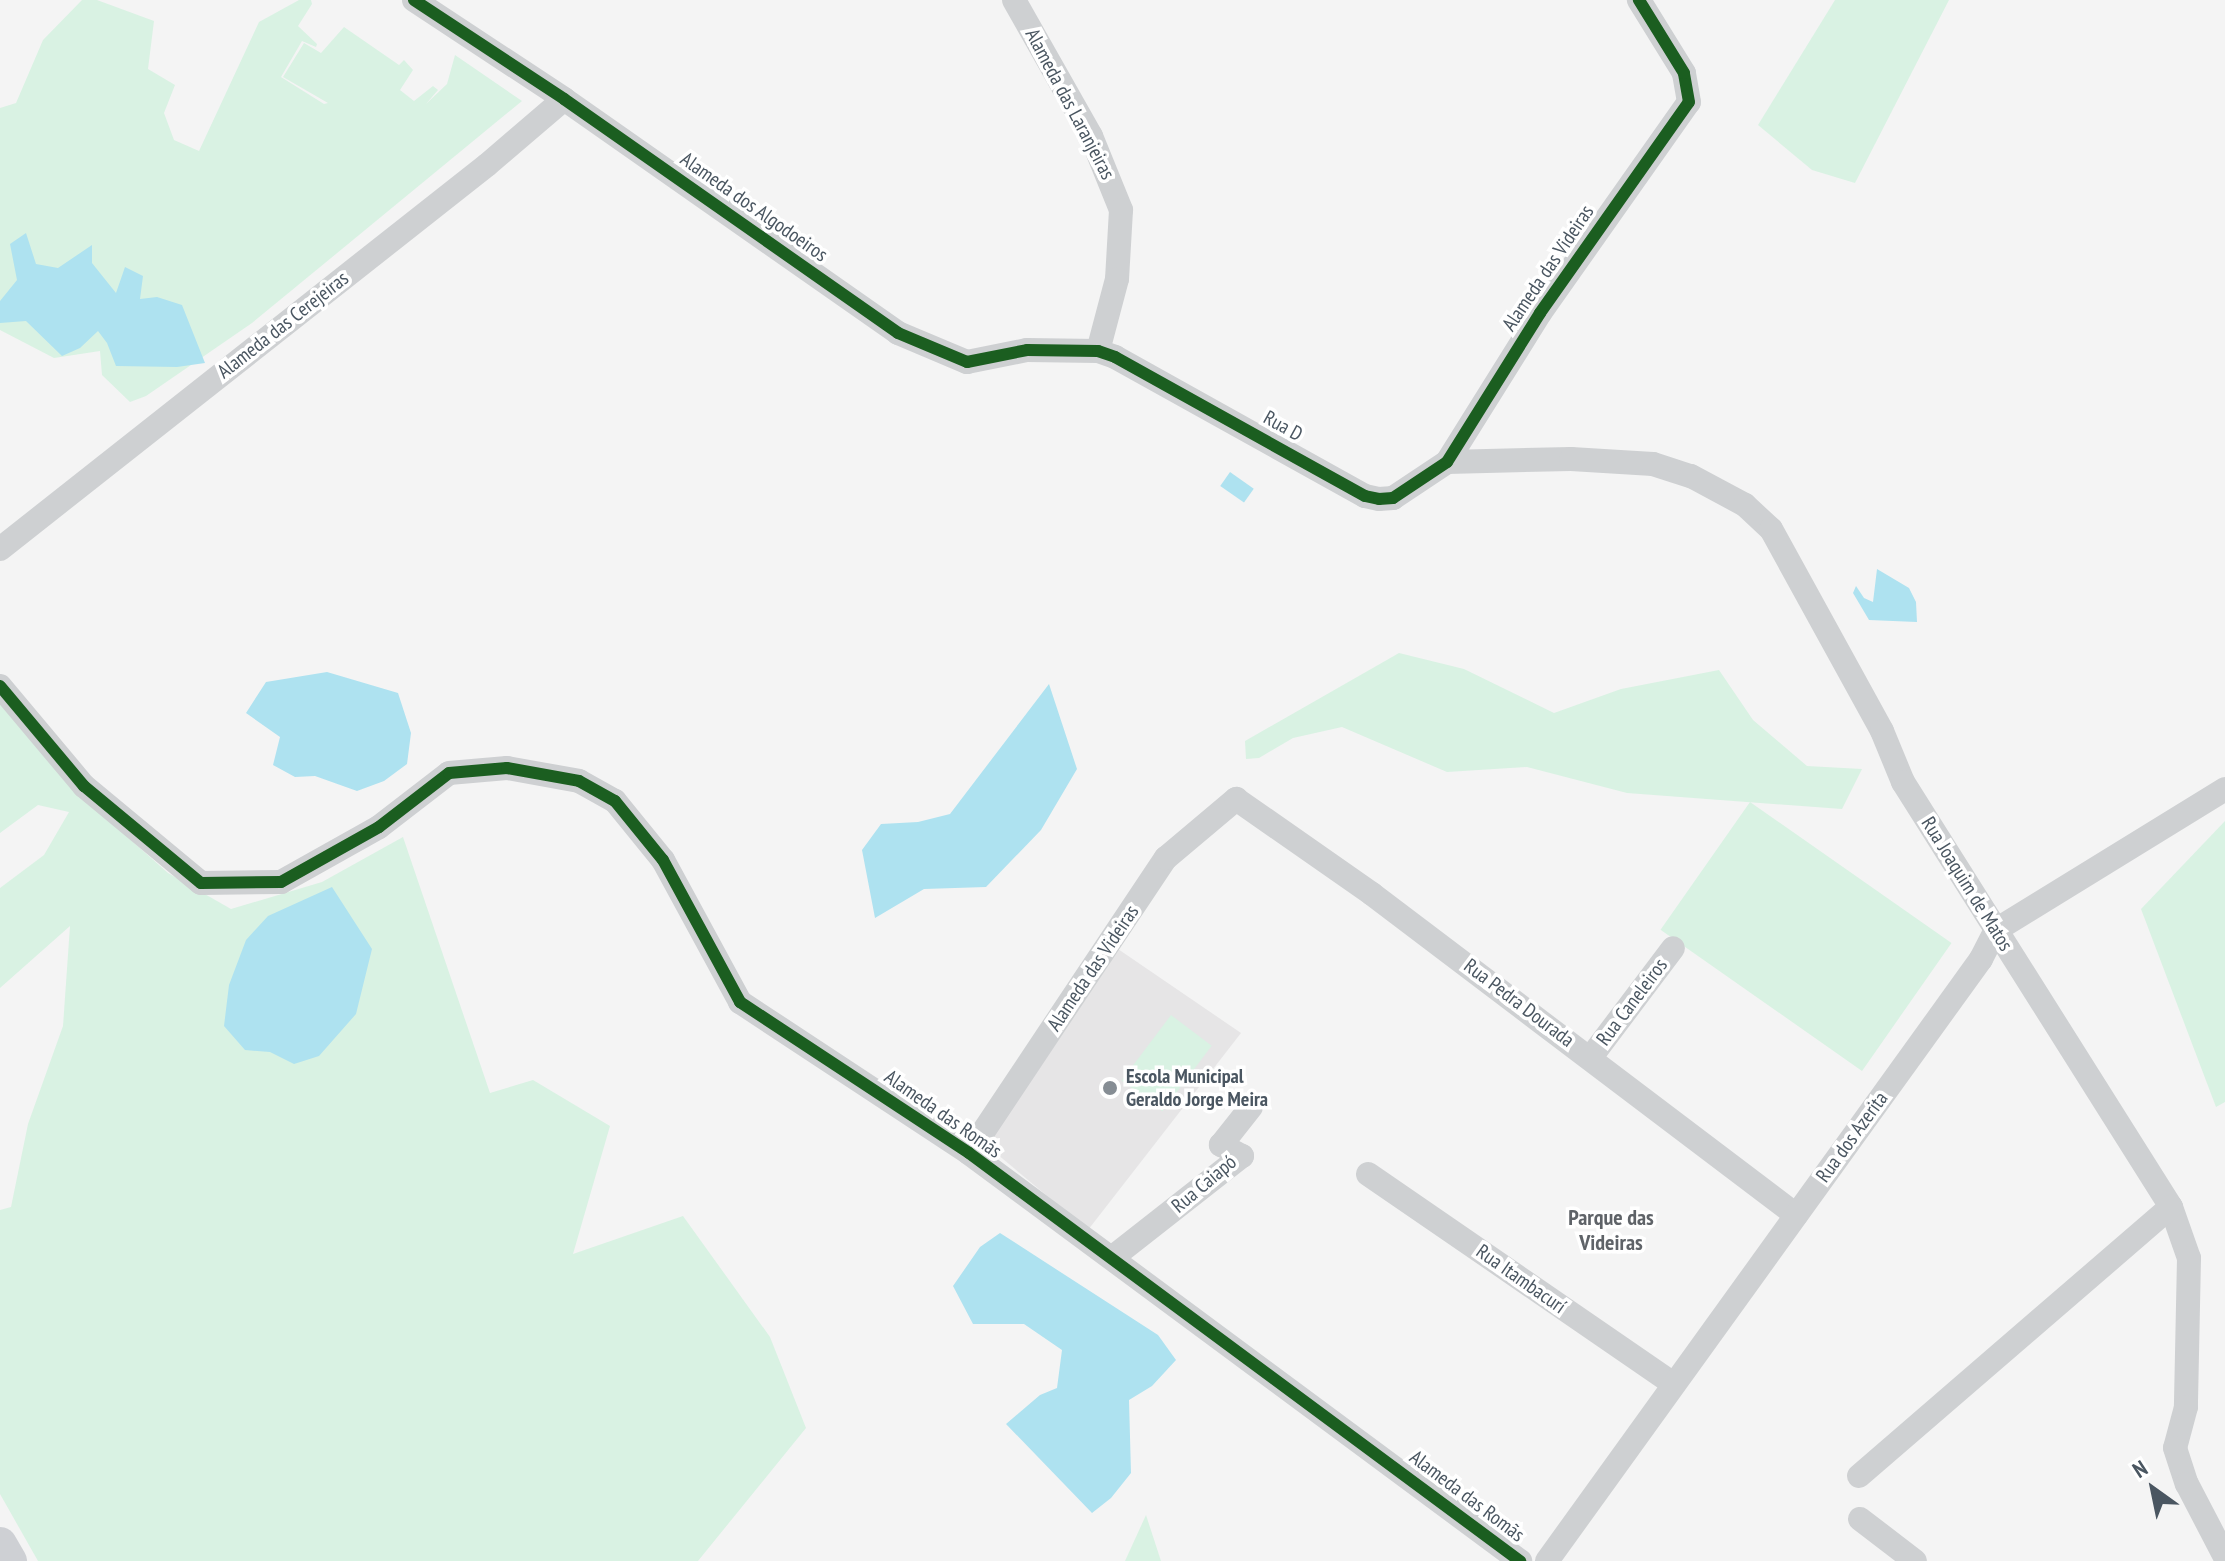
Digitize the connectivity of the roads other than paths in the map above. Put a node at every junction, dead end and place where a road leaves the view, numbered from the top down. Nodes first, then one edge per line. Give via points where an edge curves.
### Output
1 (414, 0) edge
2 (1014, 0) edge
3 (1639, 0) edge
4 (564, 99) junction
5 (1098, 351) junction
6 (1447, 462) junction
7 (0, 549) edge
8 (0, 686) edge
9 (2225, 789) edge
10 (1236, 799) joint
11 (1996, 930) junction
12 (1673, 948) dead end
13 (1591, 1057) junction
14 (1251, 1107) dead end
15 (969, 1153) junction
16 (1368, 1174) dead end
17 (2171, 1207) junction
18 (1796, 1215) junction
19 (1113, 1257) junction
20 (1673, 1384) junction
21 (1859, 1476) dead end
22 (1860, 1519) dead end
23 (0, 1544) edge
24 (2225, 1557) edge
25 (10, 1561) edge
26 (1520, 1561) edge
27 (1547, 1561) edge
28 (1915, 1561) edge

1 - 4 street, Alameda dos Algodoeiros
2 - 5 street, Alameda das Laranjeiras via 1091,136 1121,210 1117,279
3 - 6 street, Alameda das Videiras via 1684,73 1689,102 1540,313
4 - 5 street, Alameda dos Algodoeiros via 898,333 967,362 1027,350
4 - 7 street, Alameda das Cerejeiras
5 - 6 street, Rua D via 1365,496 1393,498
6 - 11 street, Rua Joaquim de Matos via 1571,459 1653,464 1691,476 1745,505 1771,529 1882,731 1903,782
8 - 15 street, Alameda das Romãs via 84,786 201,883 281,882 379,827 449,773 507,768 579,781 615,801 663,860 740,1002
9 - 11 street, Rua dos Azerita
10 - 13 street, Rua Pedra Dourada
10 - 15 street, Alameda das Videiras via 1166,858
11 - 17 street, Rua Joaquim de Matos
11 - 18 street, Rua dos Azerita via 1981,959
12 - 13 street, Rua Caneleiros
13 - 18 street, Rua Pedra Dourada
14 - 19 street, Rua Caiapó via 1221,1145 1242,1156
15 - 19 street, Alameda das Romãs
16 - 20 street, Rua Itambacurí
17 - 21 street
17 - 24 street, Rua Joaquim de Matos via 2189,1258 2186,1407 2175,1448 2187,1484
18 - 20 street, Rua dos Azerita
19 - 26 street, Alameda das Romãs
20 - 27 street, Rua dos Azerita
22 - 28 street
23 - 25 main road

